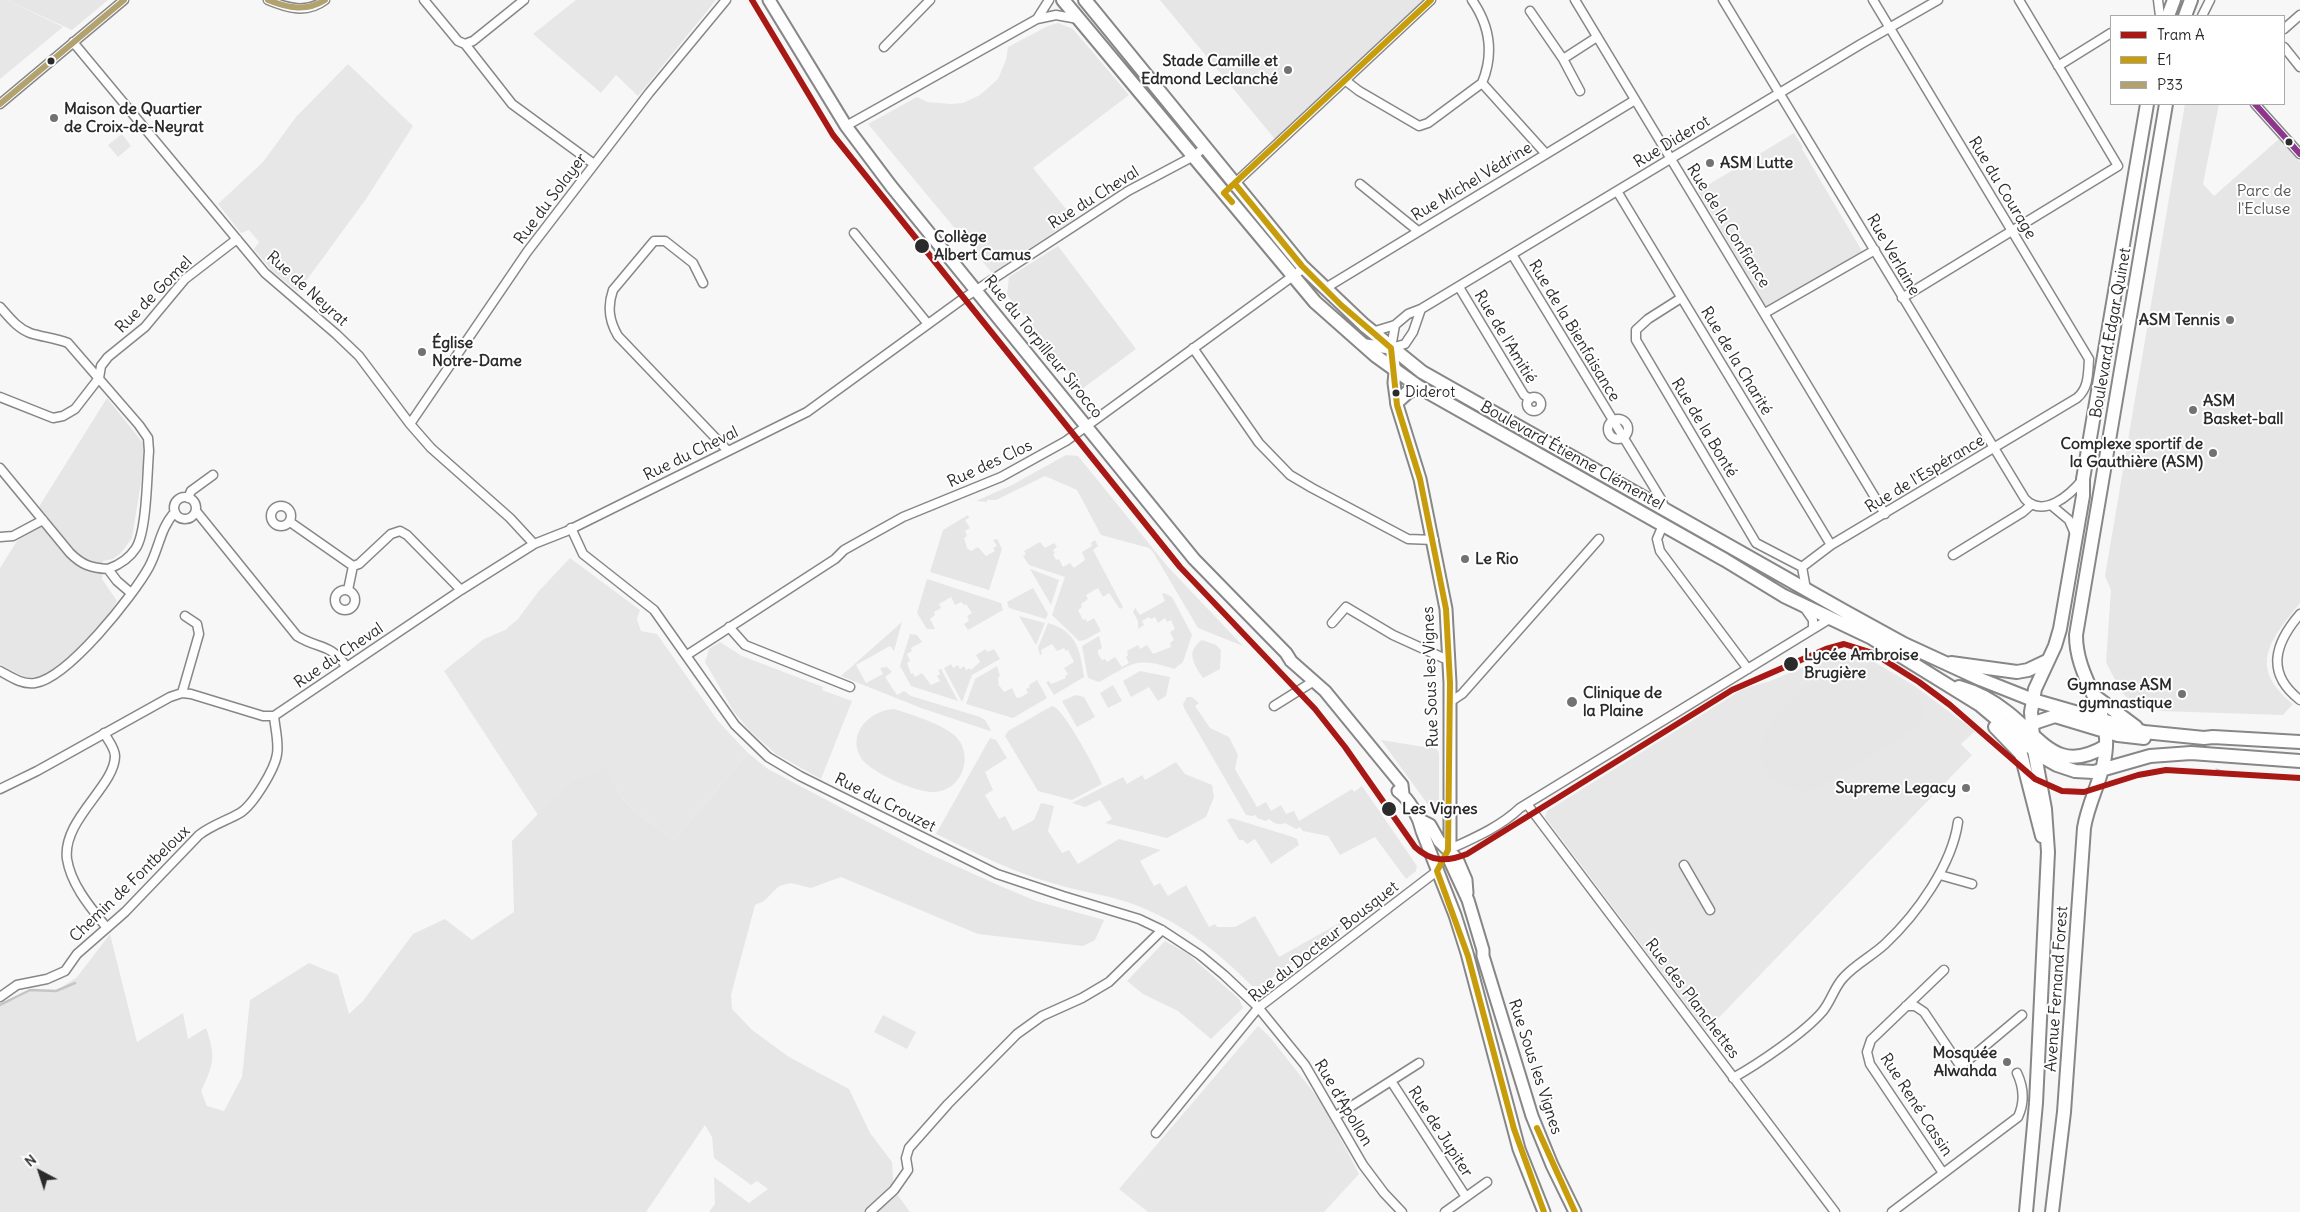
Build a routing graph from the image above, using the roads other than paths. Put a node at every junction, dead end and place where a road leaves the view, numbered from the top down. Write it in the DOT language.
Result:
graph roads {
  1 [pos="124,0"];
  2 [pos="268,0"];
  3 [pos="325,0"];
  4 [pos="424,0"];
  5 [pos="524,0"];
  6 [pos="726,0"];
  7 [pos="769,0"];
  8 [pos="777,0"];
  9 [pos="930,0"];
  10 [pos="1050,0"];
  11 [pos="1063,0"];
  12 [pos="1085,0"];
  13 [pos="1431,0"];
  14 [pos="1472,0"];
  15 [pos="1575,0"];
  16 [pos="1724,0"];
  17 [pos="1873,0"];
  18 [pos="1938,0"];
  19 [pos="2019,0"];
  20 [pos="2158,0"];
  21 [pos="2174,0"];
  22 [pos="2191,0"];
  23 [pos="2210,0"];
  24 [pos="1530,11"];
  25 [pos="2160,15"];
  26 [pos="2168,15"];
  27 [pos="2185,15"];
  28 [pos="2202,15"];
  29 [pos="2300,15"];
  30 [pos="1037,19"];
  31 [pos="1078,19"];
  32 [pos="1890,28"];
  33 [pos="2285,28"];
  34 [pos="2110,34"];
  35 [pos="1597,37"];
  36 [pos="73,42"];
  37 [pos="465,44"];
  38 [pos="884,47"];
  39 [pos="2285,48"];
  40 [pos="1563,59"];
  41 [pos="2058,66"];
  42 [pos="2300,67"];
  43 [pos="1346,81"];
  44 [pos="1482,83"];
  45 [pos="1580,91"];
  46 [pos="1779,94"];
  47 [pos="1635,100"];
  48 [pos="0,104"];
  49 [pos="2147,105"];
  50 [pos="2166,105"];
  51 [pos="2174,105"];
  52 [pos="2256,105"];
  53 [pos="849,125"];
  54 [pos="1205,147"];
  55 [pos="2158,151"];
  56 [pos="1546,154"];
  57 [pos="2300,154"];
  58 [pos="1194,156"];
  59 [pos="1670,159"];
  60 [pos="594,164"];
  61 [pos="1235,184"];
  62 [pos="1360,184"];
  63 [pos="1617,191"];
  64 [pos="1224,193"];
  65 [pos="1418,231"];
  66 [pos="2013,232"];
  67 [pos="854,233"];
  68 [pos="237,239"];
  69 [pos="1875,250"];
  70 [pos="1512,256"];
  71 [pos="1304,268"];
  72 [pos="1293,276"];
  73 [pos="703,283"];
  74 [pos="1459,287"];
  75 [pos="979,289"];
  76 [pos="1324,289"];
  77 [pos="1682,298"];
  78 [pos="1902,298"];
  79 [pos="0,307"];
  80 [pos="1422,309"];
  81 [pos="1765,313"];
  82 [pos="928,324"];
  83 [pos="1395,325"];
  84 [pos="1372,332"];
  85 [pos="1365,345"];
  86 [pos="1193,348"];
  87 [pos="1391,348"];
  88 [pos="1396,372"];
  89 [pos="1422,372"];
  90 [pos="99,378"];
  91 [pos="1419,387"];
  92 [pos="2082,393"];
  93 [pos="0,397"];
  94 [pos="1530,398"];
  95 [pos="1397,402"];
  96 [pos="1089,423"];
  97 [pos="410,424"];
  98 [pos="1995,447"];
  99 [pos="728,451"];
  100 [pos="0,468"];
  101 [pos="213,475"];
  102 [pos="2083,479"];
  103 [pos="188,498"];
  104 [pos="2032,504"];
  105 [pos="2051,505"];
  106 [pos="1666,510"];
  107 [pos="196,511"];
  108 [pos="175,512"];
  109 [pos="1885,514"];
  110 [pos="44,520"];
  111 [pos="290,522"];
  112 [pos="1663,525"];
  113 [pos="571,528"];
  114 [pos="2076,536"];
  115 [pos="0,537"];
  116 [pos="1599,539"];
  117 [pos="1434,540"];
  118 [pos="534,544"];
  119 [pos="1831,545"];
  120 [pos="1953,555"];
  121 [pos="353,566"];
  122 [pos="1802,566"];
  123 [pos="108,569"];
  124 [pos="1806,589"];
  125 [pos="348,590"];
  126 [pos="461,590"];
  127 [pos="131,593"];
  128 [pos="1804,607"];
  129 [pos="1844,611"];
  130 [pos="2300,614"];
  131 [pos="185,616"];
  132 [pos="1831,617"];
  133 [pos="1332,623"];
  134 [pos="729,627"];
  135 [pos="1813,629"];
  136 [pos="687,655"];
  137 [pos="1450,661"];
  138 [pos="2047,661"];
  139 [pos="1943,662"];
  140 [pos="346,666"];
  141 [pos="1748,670"];
  142 [pos="0,671"];
  143 [pos="1311,678"];
  144 [pos="1943,682"];
  145 [pos="850,687"];
  146 [pos="182,694"];
  147 [pos="2092,694"];
  148 [pos="2033,700"];
  149 [pos="2300,700"];
  150 [pos="1450,702"];
  151 [pos="1980,705"];
  152 [pos="1274,706"];
  153 [pos="274,716"];
  154 [pos="2104,726"];
  155 [pos="2031,729"];
  156 [pos="104,732"];
  157 [pos="2144,732"];
  158 [pos="2168,735"];
  159 [pos="2300,742"];
  160 [pos="2106,746"];
  161 [pos="2034,750"];
  162 [pos="2300,760"];
  163 [pos="2102,770"];
  164 [pos="0,789"];
  165 [pos="1527,804"];
  166 [pos="1449,815"];
  167 [pos="1958,822"];
  168 [pos="1425,823"];
  169 [pos="1448,850"];
  170 [pos="2048,852"];
  171 [pos="1684,865"];
  172 [pos="1437,871"];
  173 [pos="1940,875"];
  174 [pos="1972,884"];
  175 [pos="1468,900"];
  176 [pos="1710,910"];
  177 [pos="107,928"];
  178 [pos="1162,930"];
  179 [pos="1944,970"];
  180 [pos="0,997"];
  181 [pos="1906,1006"];
  182 [pos="1258,1008"];
  183 [pos="2022,1015"];
  184 [pos="1419,1063"];
  185 [pos="2017,1073"];
  186 [pos="1734,1078"];
  187 [pos="1391,1081"];
  188 [pos="1336,1116"];
  189 [pos="1156,1133"];
  190 [pos="1944,1173"];
  191 [pos="1487,1182"];
  192 [pos="1466,1197"];
  193 [pos="870,1212"];
  194 [pos="1402,1212"];
  195 [pos="1446,1212"];
  196 [pos="1544,1212"];
  197 [pos="1575,1212"];
  198 [pos="1834,1212"];
  199 [pos="1892,1212"];
  200 [pos="2026,1212"];
  201 [pos="2052,1212"];
  1 -- 36 [label="street"];
  2 -- 3 [label="street"];
  4 -- 37 [label="street"];
  5 -- 37 [label="street"];
  6 -- 60 [label="street, Rue du Solayer"];
  7 -- 53 [label="street, Rue du Torpilleur Sirocco"];
  8 -- 53 [label="street, Rue du Torpilleur Sirocco"];
  9 -- 38 [label="street"];
  10 -- 30 [label="street"];
  11 -- 31 [label="main road, Boulevard Étienne Clémentel"];
  12 -- 54 [label="main road, Boulevard Étienne Clémentel"];
  13 -- 43 [label="street"];
  14 -- 44 [label="street"];
  15 -- 35 [label="street, Rue de la Confiance"];
  16 -- 46 [label="street, Rue Verlaine"];
  17 -- 32 [label="street, Rue du Courage"];
  18 -- 32 [label="street, Rue Diderot"];
  19 -- 41 [label="street"];
  20 -- 25 [label="street"];
  21 -- 26 [label="main road"];
  22 -- 27 [label="main road"];
  23 -- 28 [label="street"];
  24 -- 40 [label="street"];
  29 -- 33 [label="street"];
  30 -- 31 [label="street"];
  30 -- 53 [label="street"];
  31 -- 58 [label="main road, Boulevard Étienne Clémentel"];
  32 -- 46 [label="street, Rue Diderot"];
  32 -- 66 [label="street, Rue du Courage"];
  34 -- 41 [label="street"];
  35 -- 40 [label="street"];
  35 -- 47 [label="street, Rue de la Confiance"];
  36 -- 48 [label="street"];
  36 -- 68 [label="street, Rue de Neyrat"];
  37 -- 60 [label="street"];
  39 -- 42 [label="street"];
  40 -- 45 [label="street"];
  41 -- 66 [label="street"];
  43 -- 44 [label="street"];
  43 -- 61 [label="street"];
  44 -- 56 [label="street"];
  46 -- 59 [label="street, Rue Diderot"];
  46 -- 69 [label="street, Rue Verlaine"];
  47 -- 56 [label="street, Rue Michel Védrine"];
  47 -- 59 [label="street, Rue de la Confiance"];
  49 -- 102 [label="main road, Boulevard Edgar Quinet"];
  50 -- 55 [label="main road, Boulevard Edgar Quinet"];
  51 -- 55 [label="main road"];
  52 -- 57 [label="street"];
  53 -- 75 [label="street, Rue du Torpilleur Sirocco"];
  54 -- 58 [label="street, Rue du Cheval"];
  54 -- 61 [label="main road, Boulevard Étienne Clémentel"];
  55 -- 147 [label="main road, Boulevard Edgar Quinet"];
  56 -- 65 [label="street, Rue Michel Védrine"];
  58 -- 64 [label="main road, Boulevard Étienne Clémentel"];
  58 -- 75 [label="street, Rue du Cheval"];
  59 -- 63 [label="street, Rue Diderot"];
  59 -- 81 [label="street, Rue de la Confiance"];
  60 -- 97 [label="street, Rue du Solayer"];
  61 -- 64 [label="street"];
  61 -- 71 [label="main road, Boulevard Étienne Clémentel"];
  62 -- 65 [label="street"];
  63 -- 70 [label="street, Rue Diderot"];
  63 -- 77 [label="street, Rue de la Charité"];
  64 -- 72 [label="main road, Boulevard Étienne Clémentel"];
  65 -- 76 [label="street, Rue Michel Védrine"];
  66 -- 78 [label="street"];
  66 -- 92 [label="street, Rue du Courage"];
  67 -- 82 [label="street"];
  68 -- 90 [label="street, Rue de Gomel"];
  68 -- 97 [label="street, Rue de Neyrat"];
  69 -- 78 [label="street, Rue Verlaine"];
  69 -- 81 [label="street, Rue de la Confiance"];
  70 -- 74 [label="street, Rue Diderot"];
  70 -- 106 [label="street, Rue de la Bienfaisance"];
  71 -- 72 [label="street, Rue des Clos"];
  71 -- 76 [label="main road, Boulevard Étienne Clémentel"];
  72 -- 85 [label="main road, Boulevard Étienne Clémentel"];
  72 -- 86 [label="street, Rue des Clos"];
  73 -- 99 [label="street"];
  74 -- 80 [label="street, Rue Diderot"];
  74 -- 94 [label="street, Rue de l'Amitié"];
  75 -- 82 [label="street, Rue du Cheval"];
  75 -- 96 [label="street, Rue du Torpilleur Sirocco"];
  76 -- 84 [label="main road, Boulevard Étienne Clémentel"];
  77 -- 119 [label="street, Rue de la Charité"];
  77 -- 122 [label="street, Rue de la Bonté"];
  78 -- 98 [label="street, Rue Verlaine"];
  79 -- 90 [label="street"];
  80 -- 83 [label="street, Rue Diderot"];
  80 -- 87 [label="street"];
  81 -- 109 [label="street, Rue de la Confiance"];
  82 -- 99 [label="street, Rue du Cheval"];
  83 -- 84 [label="street, Rue Diderot"];
  83 -- 87 [label="street"];
  84 -- 87 [label="main road, Boulevard Étienne Clémentel"];
  85 -- 87 [label="street"];
  85 -- 88 [label="main road, Boulevard Étienne Clémentel"];
  86 -- 96 [label="street, Rue des Clos"];
  86 -- 117 [label="street"];
  87 -- 88 [label="street"];
  87 -- 89 [label="main road, Boulevard Étienne Clémentel"];
  88 -- 89 [label="street"];
  88 -- 91 [label="main road, Boulevard Étienne Clémentel"];
  88 -- 95 [label="street"];
  89 -- 106 [label="main road, Boulevard Étienne Clémentel"];
  90 -- 93 [label="street, Rue de Gomel"];
  90 -- 123 [label="street"];
  91 -- 95 [label="main road"];
  91 -- 112 [label="main road, Boulevard Étienne Clémentel"];
  92 -- 98 [label="street, Rue de l'Espérance"];
  95 -- 117 [label="street, Rue Sous les Vignes"];
  96 -- 134 [label="street, Rue des Clos"];
  96 -- 143 [label="street, Rue du Torpilleur Sirocco"];
  97 -- 118 [label="street, Rue de Neyrat"];
  98 -- 104 [label="street, Rue Verlaine"];
  98 -- 109 [label="street, Rue de l'Espérance"];
  99 -- 113 [label="street, Rue du Cheval"];
  100 -- 110 [label="street"];
  101 -- 103 [label="street"];
  102 -- 105 [label="street"];
  102 -- 114 [label="main road, Boulevard Edgar Quinet"];
  103 -- 107 [label="street"];
  103 -- 108 [label="street"];
  104 -- 105 [label="street"];
  104 -- 120 [label="street"];
  105 -- 114 [label="street"];
  106 -- 124 [label="main road, Boulevard Étienne Clémentel"];
  107 -- 108 [label="street"];
  107 -- 140 [label="street"];
  108 -- 127 [label="street"];
  109 -- 119 [label="street, Rue de l'Espérance"];
  110 -- 115 [label="street"];
  110 -- 123 [label="street"];
  111 -- 121 [label="street"];
  112 -- 128 [label="main road, Boulevard Étienne Clémentel"];
  112 -- 141 [label="street"];
  113 -- 118 [label="street, Rue du Cheval"];
  113 -- 136 [label="street, Rue du Crouzet"];
  114 -- 138 [label="main road, Boulevard Edgar Quinet"];
  116 -- 150 [label="street"];
  117 -- 137 [label="street, Rue Sous les Vignes"];
  118 -- 126 [label="street, Rue du Cheval"];
  119 -- 122 [label="street, Rue de l'Espérance"];
  121 -- 125 [label="street"];
  121 -- 126 [label="street"];
  122 -- 124 [label="street"];
  123 -- 127 [label="street"];
  124 -- 129 [label="main road, Boulevard Étienne Clémentel"];
  126 -- 140 [label="street, Rue du Cheval"];
  127 -- 142 [label="street"];
  128 -- 132 [label="main road, Boulevard Étienne Clémentel"];
  128 -- 135 [label="street"];
  129 -- 132 [label="street"];
  129 -- 139 [label="main road, Boulevard Étienne Clémentel"];
  130 -- 149 [label="street"];
  131 -- 146 [label="street"];
  132 -- 135 [label="street"];
  132 -- 144 [label="main road, Boulevard Étienne Clémentel"];
  133 -- 137 [label="street"];
  134 -- 136 [label="street, Rue des Clos"];
  134 -- 145 [label="street"];
  135 -- 141 [label="street"];
  136 -- 178 [label="street, Rue du Crouzet"];
  137 -- 150 [label="street, Rue Sous les Vignes"];
  138 -- 139 [label="main road"];
  138 -- 148 [label="main road, Boulevard Edgar Quinet"];
  139 -- 148 [label="main road, Boulevard Étienne Clémentel"];
  140 -- 153 [label="street, Rue du Cheval"];
  141 -- 165 [label="street"];
  143 -- 152 [label="street"];
  143 -- 168 [label="street, Rue du Torpilleur Sirocco"];
  144 -- 151 [label="main road, Boulevard Étienne Clémentel"];
  144 -- 155 [label="main road"];
  146 -- 153 [label="street"];
  146 -- 156 [label="street"];
  147 -- 154 [label="main road, Boulevard Edgar Quinet"];
  147 -- 157 [label="main road"];
  148 -- 154 [label="main road, Boulevard Étienne Clémentel"];
  148 -- 155 [label="main road, Boulevard Edgar Quinet"];
  150 -- 166 [label="street, Rue Sous les Vignes"];
  151 -- 161 [label="main road, Boulevard Étienne Clémentel"];
  151 -- 170 [label="main road"];
  153 -- 177 [label="street, Chemin de Fontbeloux"];
  154 -- 155 [label="main road"];
  154 -- 157 [label="main road"];
  154 -- 158 [label="main road"];
  154 -- 160 [label="main road, Boulevard Edgar Quinet"];
  155 -- 160 [label="main road"];
  155 -- 161 [label="main road, Boulevard Edgar Quinet"];
  156 -- 164 [label="street"];
  156 -- 177 [label="street"];
  157 -- 158 [label="main road"];
  158 -- 159 [label="main road"];
  160 -- 163 [label="main road, Boulevard Edgar Quinet"];
  161 -- 163 [label="main road, Boulevard Étienne Clémentel"];
  161 -- 170 [label="main road, Avenue Fernand Forest"];
  162 -- 163 [label="main road, Boulevard Étienne Clémentel"];
  163 -- 201 [label="main road, Avenue Fernand Forest"];
  165 -- 169 [label="street"];
  165 -- 186 [label="street, Rue des Planchettes"];
  166 -- 168 [label="street"];
  166 -- 169 [label="street, Rue Sous les Vignes"];
  167 -- 173 [label="street"];
  168 -- 169 [label="street, Rue du Torpilleur Sirocco"];
  168 -- 172 [label="street, Rue du Torpilleur Sirocco"];
  169 -- 172 [label="street, Rue Sous les Vignes"];
  169 -- 175 [label="street, Rue Sous les Vignes"];
  170 -- 200 [label="main road, Avenue Fernand Forest"];
  171 -- 176 [label="street"];
  172 -- 175 [label="street, Rue Sous les Vignes"];
  172 -- 182 [label="street, Rue du Docteur Bousquet"];
  172 -- 196 [label="street, Rue Sous les Vignes"];
  173 -- 174 [label="street"];
  173 -- 186 [label="street"];
  175 -- 197 [label="street, Rue Sous les Vignes"];
  177 -- 180 [label="street, Chemin de Fontbeloux"];
  178 -- 182 [label="street, Rue du Crouzet"];
  178 -- 193 [label="street"];
  179 -- 181 [label="street, Rue René Cassin"];
  181 -- 183 [label="street"];
  181 -- 190 [label="street, Rue René Cassin"];
  182 -- 188 [label="street, Rue d'Apollon"];
  182 -- 189 [label="street, Rue du Docteur Bousquet"];
  184 -- 187 [label="street"];
  185 -- 190 [label="street"];
  186 -- 198 [label="street, Rue des Planchettes"];
  187 -- 188 [label="street"];
  187 -- 192 [label="street, Rue de Jupiter"];
  188 -- 194 [label="street, Rue d'Apollon"];
  190 -- 199 [label="street"];
  191 -- 192 [label="street, Rue de Jupiter"];
  192 -- 195 [label="street, Rue de Jupiter"];
}
